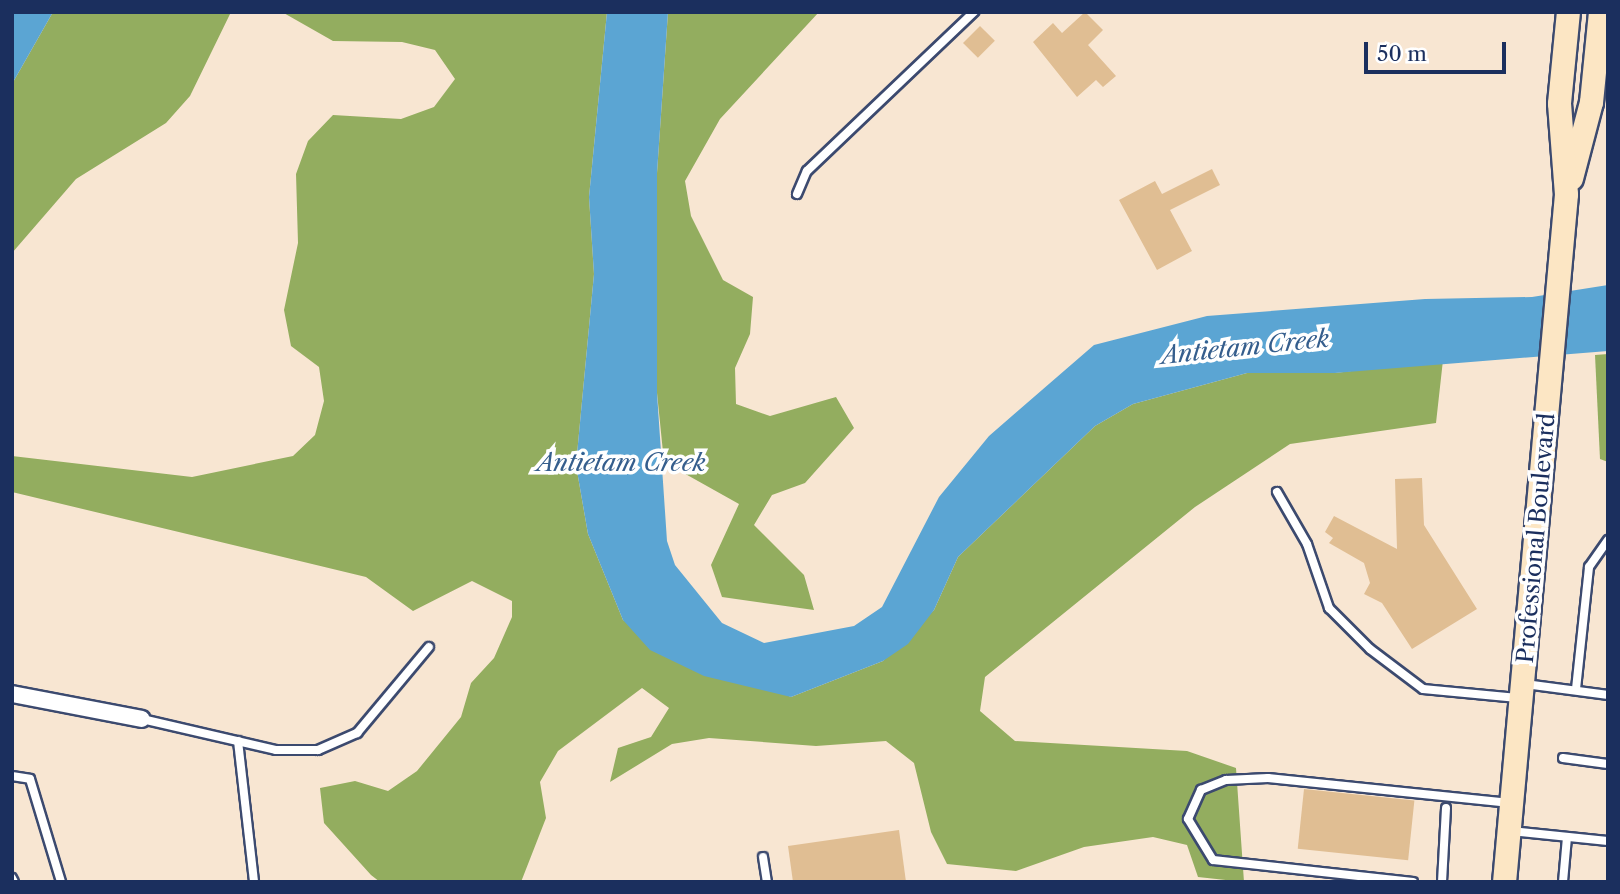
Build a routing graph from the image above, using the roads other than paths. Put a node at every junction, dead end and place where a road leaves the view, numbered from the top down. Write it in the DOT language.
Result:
graph roads {
  1 [pos="974,12"];
  2 [pos="1568,12"];
  3 [pos="1600,12"];
  4 [pos="797,194"];
  5 [pos="1566,194"];
  6 [pos="1277,492"];
  7 [pos="1608,540"];
  8 [pos="429,647"];
  9 [pos="1576,689"];
  10 [pos="1522,691"];
  11 [pos="12,694"];
  12 [pos="1608,695"];
  13 [pos="142,719"];
  14 [pos="238,741"];
  15 [pos="1563,758"];
  16 [pos="1608,764"];
  17 [pos="12,776"];
  18 [pos="1511,803"];
  19 [pos="1447,808"];
  20 [pos="1508,831"];
  21 [pos="1567,837"];
  22 [pos="1608,841"];
  23 [pos="763,857"];
  24 [pos="61,882"];
  25 [pos="254,882"];
  26 [pos="767,882"];
  27 [pos="1413,882"];
  28 [pos="1442,882"];
  29 [pos="1504,882"];
  30 [pos="1563,882"];
  1 -- 4 [label="lane"];
  2 -- 5 [label="street, Professional Boulevard"];
  3 -- 5 [label="street, Professional Boulevard"];
  5 -- 10 [label="street, Professional Boulevard"];
  6 -- 10 [label="lane"];
  7 -- 9 [label="lane"];
  8 -- 14 [label="lane"];
  9 -- 10 [label="lane"];
  9 -- 12 [label="lane"];
  10 -- 18 [label="street, Professional Boulevard"];
  11 -- 13 [label="street"];
  13 -- 14 [label="lane"];
  14 -- 25 [label="lane"];
  15 -- 16 [label="lane"];
  17 -- 24 [label="lane"];
  18 -- 20 [label="street, Professional Boulevard"];
  18 -- 27 [label="lane"];
  19 -- 28 [label="lane"];
  20 -- 21 [label="lane"];
  20 -- 29 [label="street, Professional Boulevard"];
  21 -- 22 [label="lane"];
  21 -- 30 [label="lane"];
  23 -- 26 [label="lane"];
}
